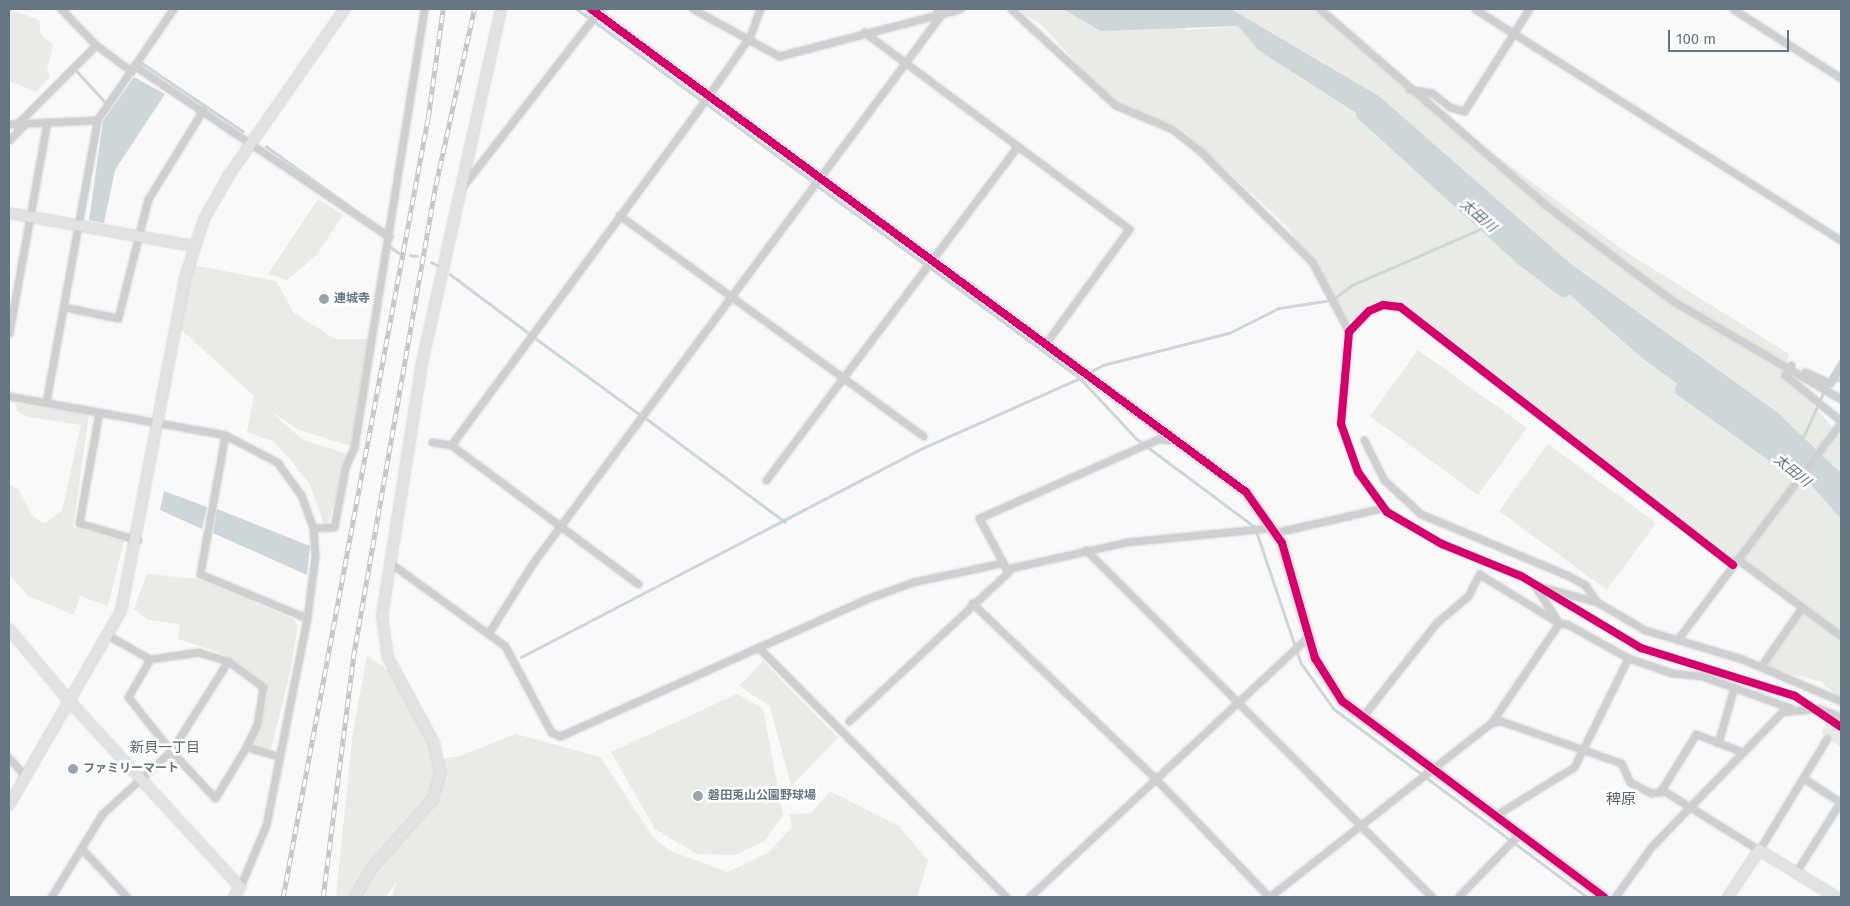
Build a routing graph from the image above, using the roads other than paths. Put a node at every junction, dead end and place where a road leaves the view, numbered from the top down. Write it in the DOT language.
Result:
graph roads {
  1 [pos="61,9"];
  2 [pos="173,9"];
  3 [pos="345,9"];
  4 [pos="424,9"];
  5 [pos="501,9"];
  6 [pos="693,9"];
  7 [pos="760,9"];
  8 [pos="936,9"];
  9 [pos="960,9"];
  10 [pos="1011,9"];
  11 [pos="1320,9"];
  12 [pos="1475,9"];
  13 [pos="1529,9"];
  14 [pos="1732,9"];
  15 [pos="596,10"];
  16 [pos="940,16"];
  17 [pos="864,32"];
  18 [pos="1513,33"];
  19 [pos="750,36"];
  20 [pos="96,46"];
  21 [pos="905,64"];
  22 [pos="133,68"];
  23 [pos="1841,78"];
  24 [pos="1409,89"];
  25 [pos="708,96"];
  26 [pos="203,110"];
  27 [pos="97,120"];
  28 [pos="47,122"];
  29 [pos="12,124"];
  30 [pos="25,124"];
  31 [pos="9,140"];
  32 [pos="253,143"];
  33 [pos="1017,147"];
  34 [pos="820,178"];
  35 [pos="459,191"];
  36 [pos="9,214"];
  37 [pos="619,215"];
  38 [pos="30,217"];
  39 [pos="79,226"];
  40 [pos="136,236"];
  41 [pos="388,237"];
  42 [pos="1841,240"];
  43 [pos="193,246"];
  44 [pos="934,261"];
  45 [pos="732,298"];
  46 [pos="64,307"];
  47 [pos="1349,332"];
  48 [pos="9,333"];
  49 [pos="1046,343"];
  50 [pos="1786,367"];
  51 [pos="1841,367"];
  52 [pos="843,379"];
  53 [pos="9,396"];
  54 [pos="1841,399"];
  55 [pos="46,402"];
  56 [pos="99,412"];
  57 [pos="1841,422"];
  58 [pos="158,424"];
  59 [pos="225,435"];
  60 [pos="923,436"];
  61 [pos="1178,440"];
  62 [pos="1364,440"];
  63 [pos="432,442"];
  64 [pos="451,445"];
  65 [pos="766,480"];
  66 [pos="1383,508"];
  67 [pos="313,528"];
  68 [pos="560,528"];
  69 [pos="1277,532"];
  70 [pos="138,540"];
  71 [pos="1086,550"];
  72 [pos="1737,560"];
  73 [pos="389,562"];
  74 [pos="1004,566"];
  75 [pos="638,584"];
  76 [pos="1534,585"];
  77 [pos="1597,602"];
  78 [pos="972,603"];
  79 [pos="1802,607"];
  80 [pos="307,618"];
  81 [pos="1559,624"];
  82 [pos="9,629"];
  83 [pos="488,634"];
  84 [pos="109,636"];
  85 [pos="1309,636"];
  86 [pos="1841,636"];
  87 [pos="1677,640"];
  88 [pos="758,647"];
  89 [pos="1628,658"];
  90 [pos="150,659"];
  91 [pos="228,661"];
  92 [pos="1761,666"];
  93 [pos="1734,687"];
  94 [pos="1841,701"];
  95 [pos="1238,702"];
  96 [pos="70,703"];
  97 [pos="1791,708"];
  98 [pos="1818,708"];
  99 [pos="1362,717"];
  100 [pos="1841,717"];
  101 [pos="849,720"];
  102 [pos="1491,723"];
  103 [pos="1841,727"];
  104 [pos="1828,738"];
  105 [pos="1718,743"];
  106 [pos="246,747"];
  107 [pos="1583,750"];
  108 [pos="171,751"];
  109 [pos="1743,752"];
  110 [pos="280,757"];
  111 [pos="9,758"];
  112 [pos="1429,769"];
  113 [pos="26,777"];
  114 [pos="1803,778"];
  115 [pos="1156,779"];
  116 [pos="141,781"];
  117 [pos="1661,789"];
  118 [pos="9,805"];
  119 [pos="1690,807"];
  120 [pos="1494,816"];
  121 [pos="1361,824"];
  122 [pos="1518,834"];
  123 [pos="81,848"];
  124 [pos="1759,850"];
  125 [pos="1796,872"];
  126 [pos="240,887"];
  127 [pos="51,897"];
  128 [pos="127,897"];
  129 [pos="234,897"];
  130 [pos="355,897"];
  131 [pos="1006,897"];
  132 [pos="1029,897"];
  133 [pos="1432,897"];
  134 [pos="1458,897"];
  135 [pos="1604,897"];
  136 [pos="1615,897"];
  137 [pos="1728,897"];
  138 [pos="1836,897"];
  1 -- 20 [label="street"];
  2 -- 22 [label="street"];
  3 -- 32 [label="street"];
  4 -- 41 [label="street"];
  5 -- 35 [label="street"];
  6 -- 19 [label="street"];
  7 -- 19 [label="street"];
  8 -- 16 [label="street"];
  9 -- 16 [label="street"];
  10 -- 47 [label="street"];
  11 -- 24 [label="street"];
  12 -- 18 [label="street"];
  13 -- 18 [label="street"];
  14 -- 23 [label="street"];
  15 -- 25 [label="street"];
  15 -- 35 [label="street"];
  16 -- 17 [label="street"];
  16 -- 21 [label="street"];
  17 -- 19 [label="street"];
  17 -- 21 [label="street"];
  18 -- 24 [label="street"];
  18 -- 42 [label="street"];
  19 -- 25 [label="street"];
  20 -- 22 [label="street"];
  20 -- 29 [label="street"];
  21 -- 33 [label="street"];
  21 -- 34 [label="street"];
  22 -- 26 [label="street"];
  22 -- 27 [label="street"];
  24 -- 50 [label="street"];
  25 -- 34 [label="street"];
  25 -- 37 [label="street"];
  26 -- 32 [label="street"];
  26 -- 40 [label="street"];
  27 -- 28 [label="street"];
  27 -- 39 [label="street"];
  28 -- 30 [label="street"];
  28 -- 38 [label="street"];
  29 -- 30 [label="street"];
  30 -- 31 [label="street"];
  32 -- 41 [label="street"];
  32 -- 43 [label="street"];
  33 -- 44 [label="street"];
  33 -- 49 [label="street"];
  34 -- 44 [label="street"];
  34 -- 45 [label="street"];
  35 -- 73 [label="street"];
  36 -- 38 [label="street"];
  37 -- 45 [label="street"];
  37 -- 64 [label="street"];
  38 -- 39 [label="street"];
  38 -- 48 [label="street"];
  39 -- 40 [label="street"];
  39 -- 46 [label="street"];
  40 -- 43 [label="street"];
  40 -- 46 [label="street"];
  41 -- 67 [label="street"];
  43 -- 58 [label="street"];
  44 -- 49 [label="street"];
  44 -- 52 [label="street"];
  45 -- 52 [label="street"];
  45 -- 68 [label="street"];
  46 -- 55 [label="street"];
  47 -- 66 [label="street"];
  47 -- 72 [label="street"];
  49 -- 61 [label="street"];
  50 -- 51 [label="street"];
  50 -- 54 [label="street"];
  50 -- 57 [label="street"];
  52 -- 60 [label="street"];
  52 -- 65 [label="street"];
  53 -- 55 [label="street"];
  55 -- 56 [label="street"];
  56 -- 58 [label="street"];
  56 -- 70 [label="street"];
  57 -- 72 [label="street"];
  58 -- 59 [label="street"];
  58 -- 70 [label="street"];
  59 -- 67 [label="street"];
  59 -- 80 [label="street"];
  61 -- 69 [label="street"];
  61 -- 74 [label="street"];
  62 -- 77 [label="street"];
  63 -- 64 [label="street"];
  64 -- 68 [label="street"];
  66 -- 69 [label="street"];
  66 -- 76 [label="street"];
  67 -- 80 [label="street"];
  68 -- 75 [label="street"];
  68 -- 83 [label="street"];
  69 -- 71 [label="street"];
  69 -- 85 [label="street"];
  70 -- 84 [label="street"];
  71 -- 74 [label="street"];
  71 -- 95 [label="street"];
  72 -- 79 [label="street"];
  72 -- 87 [label="street"];
  73 -- 83 [label="street"];
  73 -- 130 [label="street"];
  74 -- 78 [label="street"];
  74 -- 88 [label="street"];
  76 -- 77 [label="street"];
  76 -- 81 [label="street"];
  76 -- 98 [label="street"];
  77 -- 87 [label="street"];
  78 -- 101 [label="street"];
  78 -- 115 [label="street"];
  79 -- 86 [label="street"];
  79 -- 92 [label="street"];
  80 -- 110 [label="street"];
  81 -- 89 [label="street"];
  81 -- 99 [label="street"];
  81 -- 102 [label="street"];
  82 -- 96 [label="street"];
  83 -- 88 [label="street"];
  84 -- 90 [label="street"];
  84 -- 96 [label="street"];
  85 -- 95 [label="street"];
  85 -- 99 [label="street"];
  87 -- 92 [label="street"];
  88 -- 131 [label="street"];
  89 -- 93 [label="street"];
  89 -- 107 [label="street"];
  90 -- 91 [label="street"];
  90 -- 108 [label="street"];
  91 -- 106 [label="street"];
  91 -- 108 [label="street"];
  92 -- 94 [label="street"];
  93 -- 97 [label="street"];
  93 -- 105 [label="street"];
  95 -- 115 [label="street"];
  95 -- 121 [label="street"];
  96 -- 113 [label="street"];
  96 -- 116 [label="street"];
  97 -- 98 [label="street"];
  97 -- 109 [label="street"];
  98 -- 100 [label="street"];
  98 -- 103 [label="street"];
  99 -- 112 [label="street"];
  102 -- 107 [label="street"];
  102 -- 112 [label="street"];
  104 -- 114 [label="street"];
  105 -- 109 [label="street"];
  105 -- 117 [label="street"];
  106 -- 108 [label="street"];
  106 -- 110 [label="street"];
  107 -- 117 [label="street"];
  107 -- 120 [label="street"];
  108 -- 116 [label="street"];
  109 -- 119 [label="street"];
  110 -- 126 [label="street"];
  111 -- 113 [label="street"];
  112 -- 120 [label="street"];
  112 -- 121 [label="street"];
  113 -- 118 [label="street"];
  114 -- 124 [label="street"];
  114 -- 125 [label="street"];
  115 -- 121 [label="street"];
  115 -- 132 [label="street"];
  116 -- 123 [label="street"];
  116 -- 126 [label="street"];
  117 -- 119 [label="street"];
  119 -- 124 [label="street"];
  119 -- 136 [label="street"];
  120 -- 122 [label="street"];
  121 -- 133 [label="street"];
  122 -- 134 [label="street"];
  122 -- 135 [label="street"];
  123 -- 127 [label="street"];
  123 -- 128 [label="street"];
  124 -- 125 [label="street"];
  124 -- 137 [label="street"];
  125 -- 138 [label="street"];
  126 -- 129 [label="street"];
}
